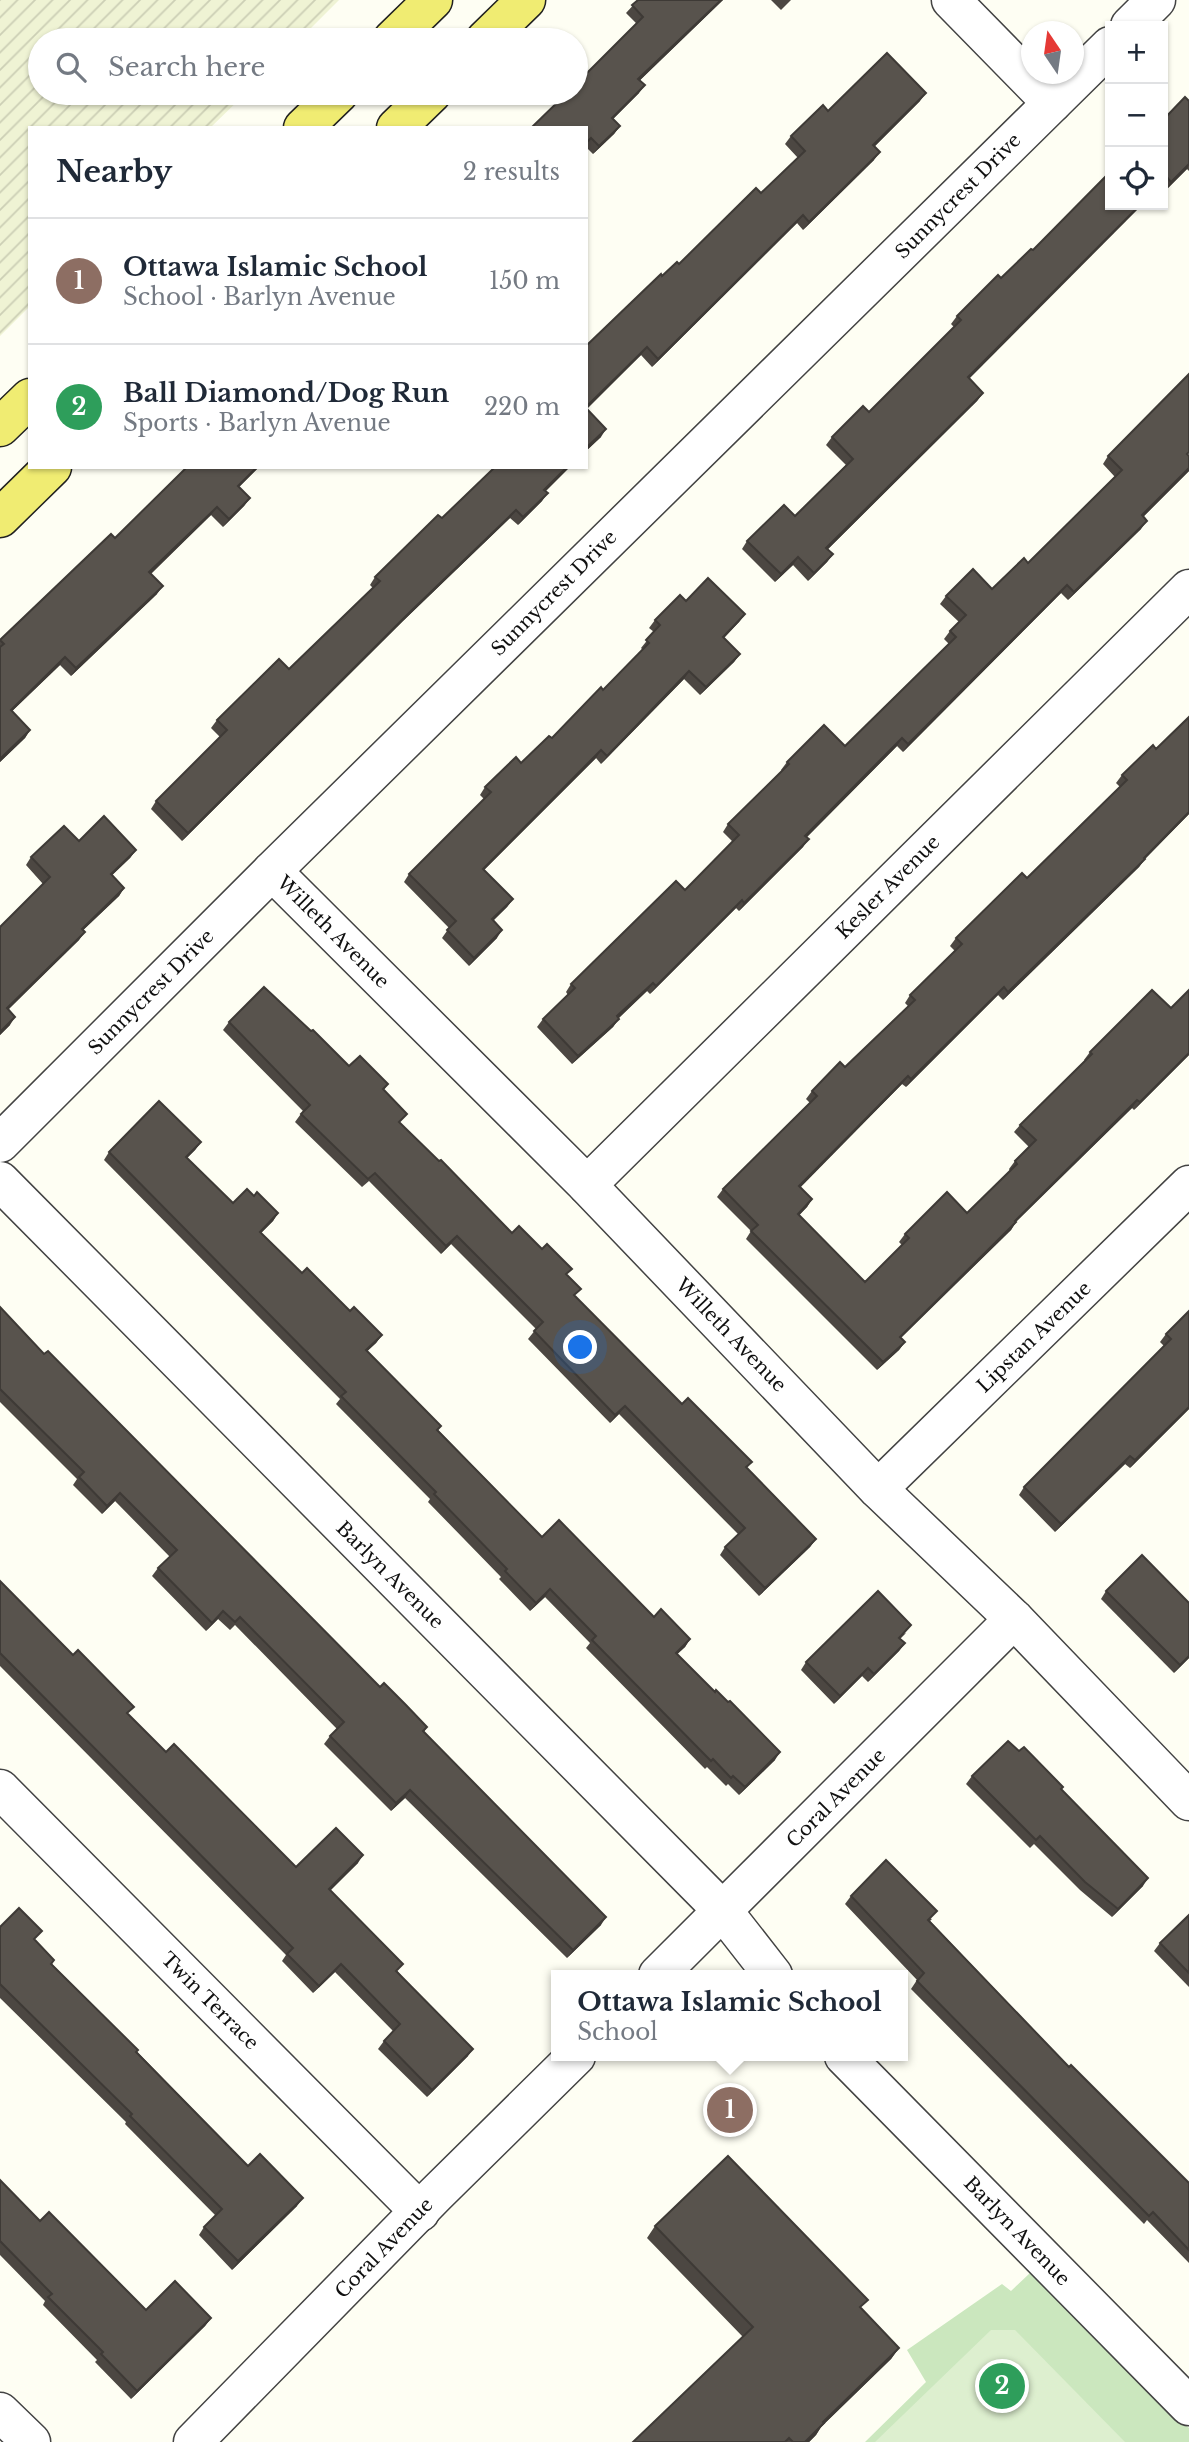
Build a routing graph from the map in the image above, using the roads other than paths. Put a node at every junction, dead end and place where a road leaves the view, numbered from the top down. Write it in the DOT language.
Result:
graph roads {
  1 [pos="433,0"];
  2 [pos="526,0"];
  3 [pos="951,0"];
  4 [pos="1156,0"];
  5 [pos="1135,21"];
  6 [pos="404,28"];
  7 [pos="497,28"];
  8 [pos="1105,51"];
  9 [pos="1052,103"];
  10 [pos="327,105"];
  11 [pos="420,105"];
  12 [pos="305,126"];
  13 [pos="398,126"];
  14 [pos="28,400"];
  15 [pos="0,427"];
  16 [pos="50,469"];
  17 [pos="0,519"];
  18 [pos="1189,589"];
  19 [pos="272,871"];
  20 [pos="0,1143"];
  21 [pos="0,1181"];
  22 [pos="587,1185"];
  23 [pos="1189,1185"];
  24 [pos="878,1489"];
  25 [pos="1014,1619"];
  26 [pos="0,1789"];
  27 [pos="1186,1791"];
  28 [pos="723,1911"];
  29 [pos="663,1970"];
  30 [pos="769,1970"];
  31 [pos="571,2061"];
  32 [pos="849,2061"];
  33 [pos="420,2213"];
  34 [pos="1189,2406"];
  35 [pos="0,2412"];
  36 [pos="31,2442"];
  37 [pos="193,2442"];
  1 -- 6 [label="main road"];
  2 -- 7 [label="main road"];
  3 -- 9 [label="street"];
  4 -- 5 [label="street"];
  8 -- 9 [label="street, Sunnycrest Drive"];
  9 -- 19 [label="street, Sunnycrest Drive"];
  10 -- 12 [label="main road"];
  11 -- 13 [label="main road"];
  14 -- 15 [label="main road"];
  16 -- 17 [label="main road"];
  18 -- 22 [label="street, Kesler Avenue"];
  19 -- 20 [label="street, Sunnycrest Drive"];
  19 -- 22 [label="street, Willeth Avenue"];
  21 -- 28 [label="street, Barlyn Avenue"];
  22 -- 24 [label="street, Willeth Avenue"];
  23 -- 24 [label="street, Lipstan Avenue"];
  24 -- 25 [label="street, Willeth Avenue"];
  25 -- 27 [label="street, Willeth Avenue"];
  25 -- 28 [label="street, Coral Avenue"];
  26 -- 33 [label="street, Twin Terrace"];
  28 -- 29 [label="street, Coral Avenue"];
  28 -- 30 [label="street, Barlyn Avenue"];
  31 -- 33 [label="street, Coral Avenue"];
  32 -- 34 [label="street, Barlyn Avenue"];
  33 -- 37 [label="street, Coral Avenue"];
  35 -- 36 [label="street"];
}
